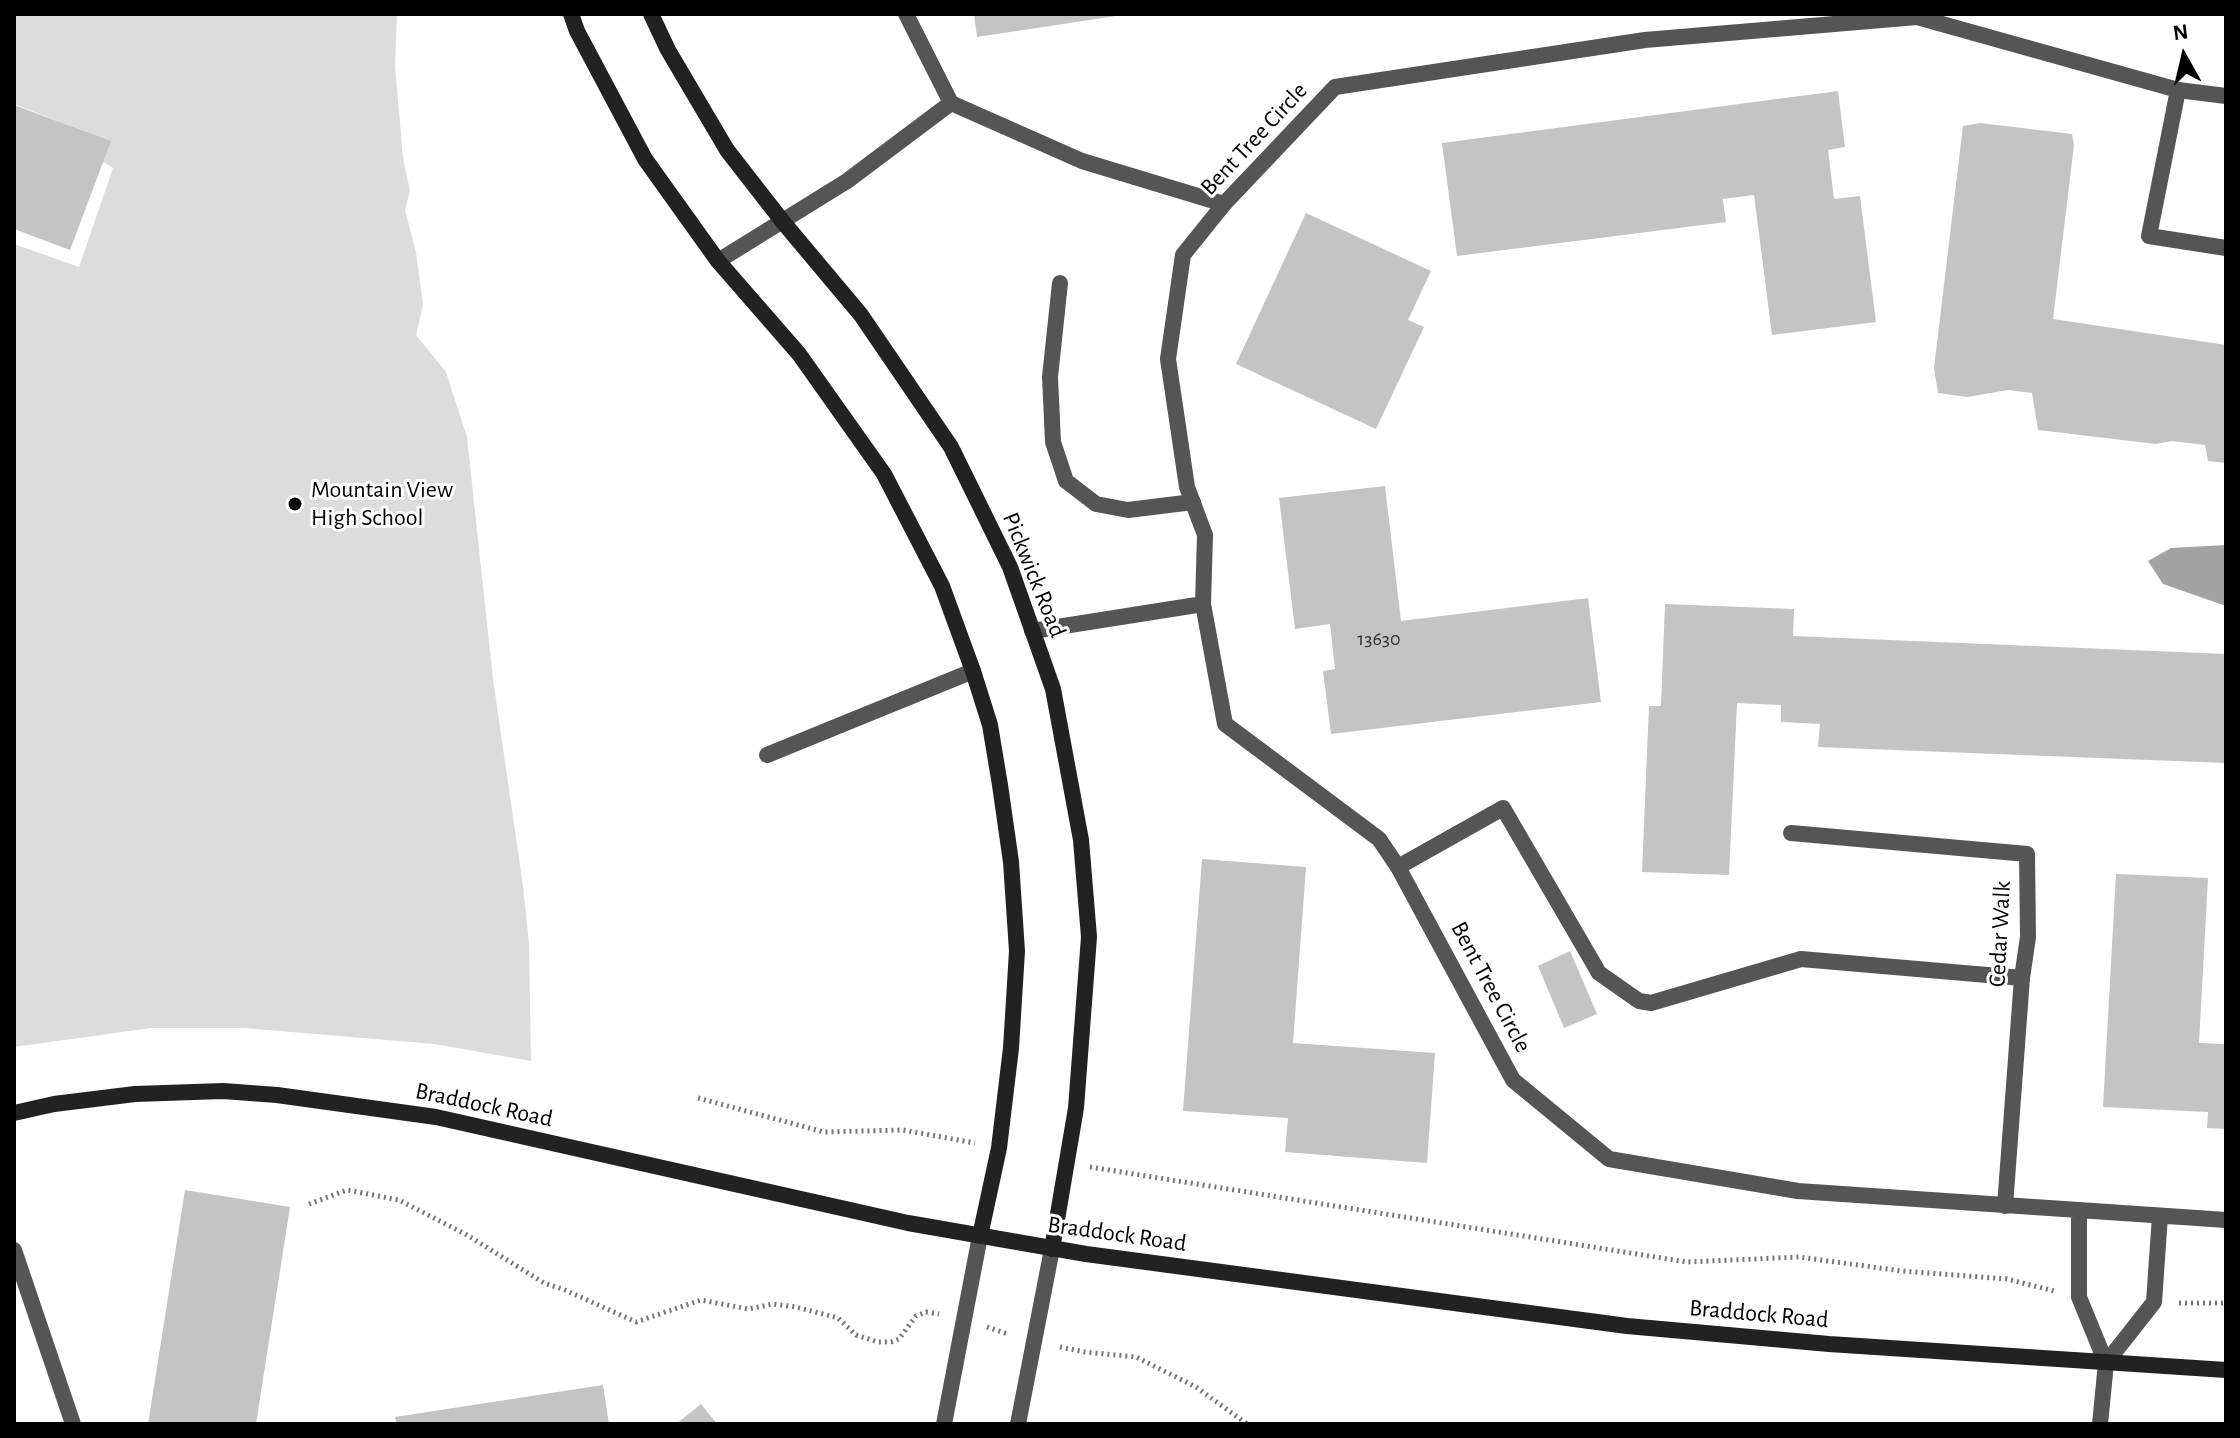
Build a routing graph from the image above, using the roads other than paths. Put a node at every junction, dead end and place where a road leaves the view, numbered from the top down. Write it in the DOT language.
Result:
graph roads {
  1 [pos="571,14"];
  2 [pos="651,14"];
  3 [pos="906,14"];
  4 [pos="1917,15"];
  5 [pos="2178,90"];
  6 [pos="2226,96"];
  7 [pos="951,103"];
  8 [pos="1224,204"];
  9 [pos="783,222"];
  10 [pos="2226,248"];
  11 [pos="718,261"];
  12 [pos="1060,283"];
  13 [pos="1193,502"];
  14 [pos="1203,604"];
  15 [pos="1032,631"];
  16 [pos="973,671"];
  17 [pos="767,755"];
  18 [pos="1791,833"];
  19 [pos="1398,867"];
  20 [pos="2022,978"];
  21 [pos="14,1113"];
  22 [pos="2005,1206"];
  23 [pos="2079,1211"];
  24 [pos="2160,1216"];
  25 [pos="2226,1220"];
  26 [pos="980,1236"];
  27 [pos="1052,1249"];
  28 [pos="14,1250"];
  29 [pos="2106,1363"];
  30 [pos="2226,1370"];
  31 [pos="73,1424"];
  32 [pos="944,1424"];
  33 [pos="1018,1424"];
  34 [pos="2100,1424"];
  1 -- 11 [label="street"];
  2 -- 9 [label="street, Pickwick Road"];
  3 -- 7 [label="street"];
  4 -- 5 [label="street, Bent Tree Circle"];
  4 -- 8 [label="street, Bent Tree Circle"];
  5 -- 6 [label="street, Bent Tree Circle"];
  5 -- 10 [label="street"];
  7 -- 8 [label="street"];
  7 -- 9 [label="street"];
  8 -- 13 [label="street, Bent Tree Circle"];
  9 -- 11 [label="street"];
  9 -- 15 [label="street, Pickwick Road"];
  11 -- 16 [label="street"];
  12 -- 13 [label="street"];
  13 -- 14 [label="street, Bent Tree Circle"];
  14 -- 15 [label="street"];
  14 -- 19 [label="street, Bent Tree Circle"];
  15 -- 27 [label="street, Pickwick Road"];
  16 -- 17 [label="street"];
  16 -- 26 [label="street"];
  18 -- 20 [label="street, Cedar Walk"];
  19 -- 20 [label="street"];
  19 -- 22 [label="street, Bent Tree Circle"];
  20 -- 22 [label="street, Cedar Walk"];
  21 -- 26 [label="street, Braddock Road"];
  22 -- 23 [label="street, Bent Tree Circle"];
  23 -- 24 [label="street, Bent Tree Circle"];
  23 -- 29 [label="street"];
  24 -- 25 [label="street, Bent Tree Circle"];
  24 -- 29 [label="street"];
  26 -- 27 [label="street, Braddock Road"];
  26 -- 32 [label="street"];
  27 -- 29 [label="street, Braddock Road"];
  27 -- 33 [label="street"];
  28 -- 31 [label="street"];
  29 -- 30 [label="street, Braddock Road"];
  29 -- 34 [label="street"];
}
